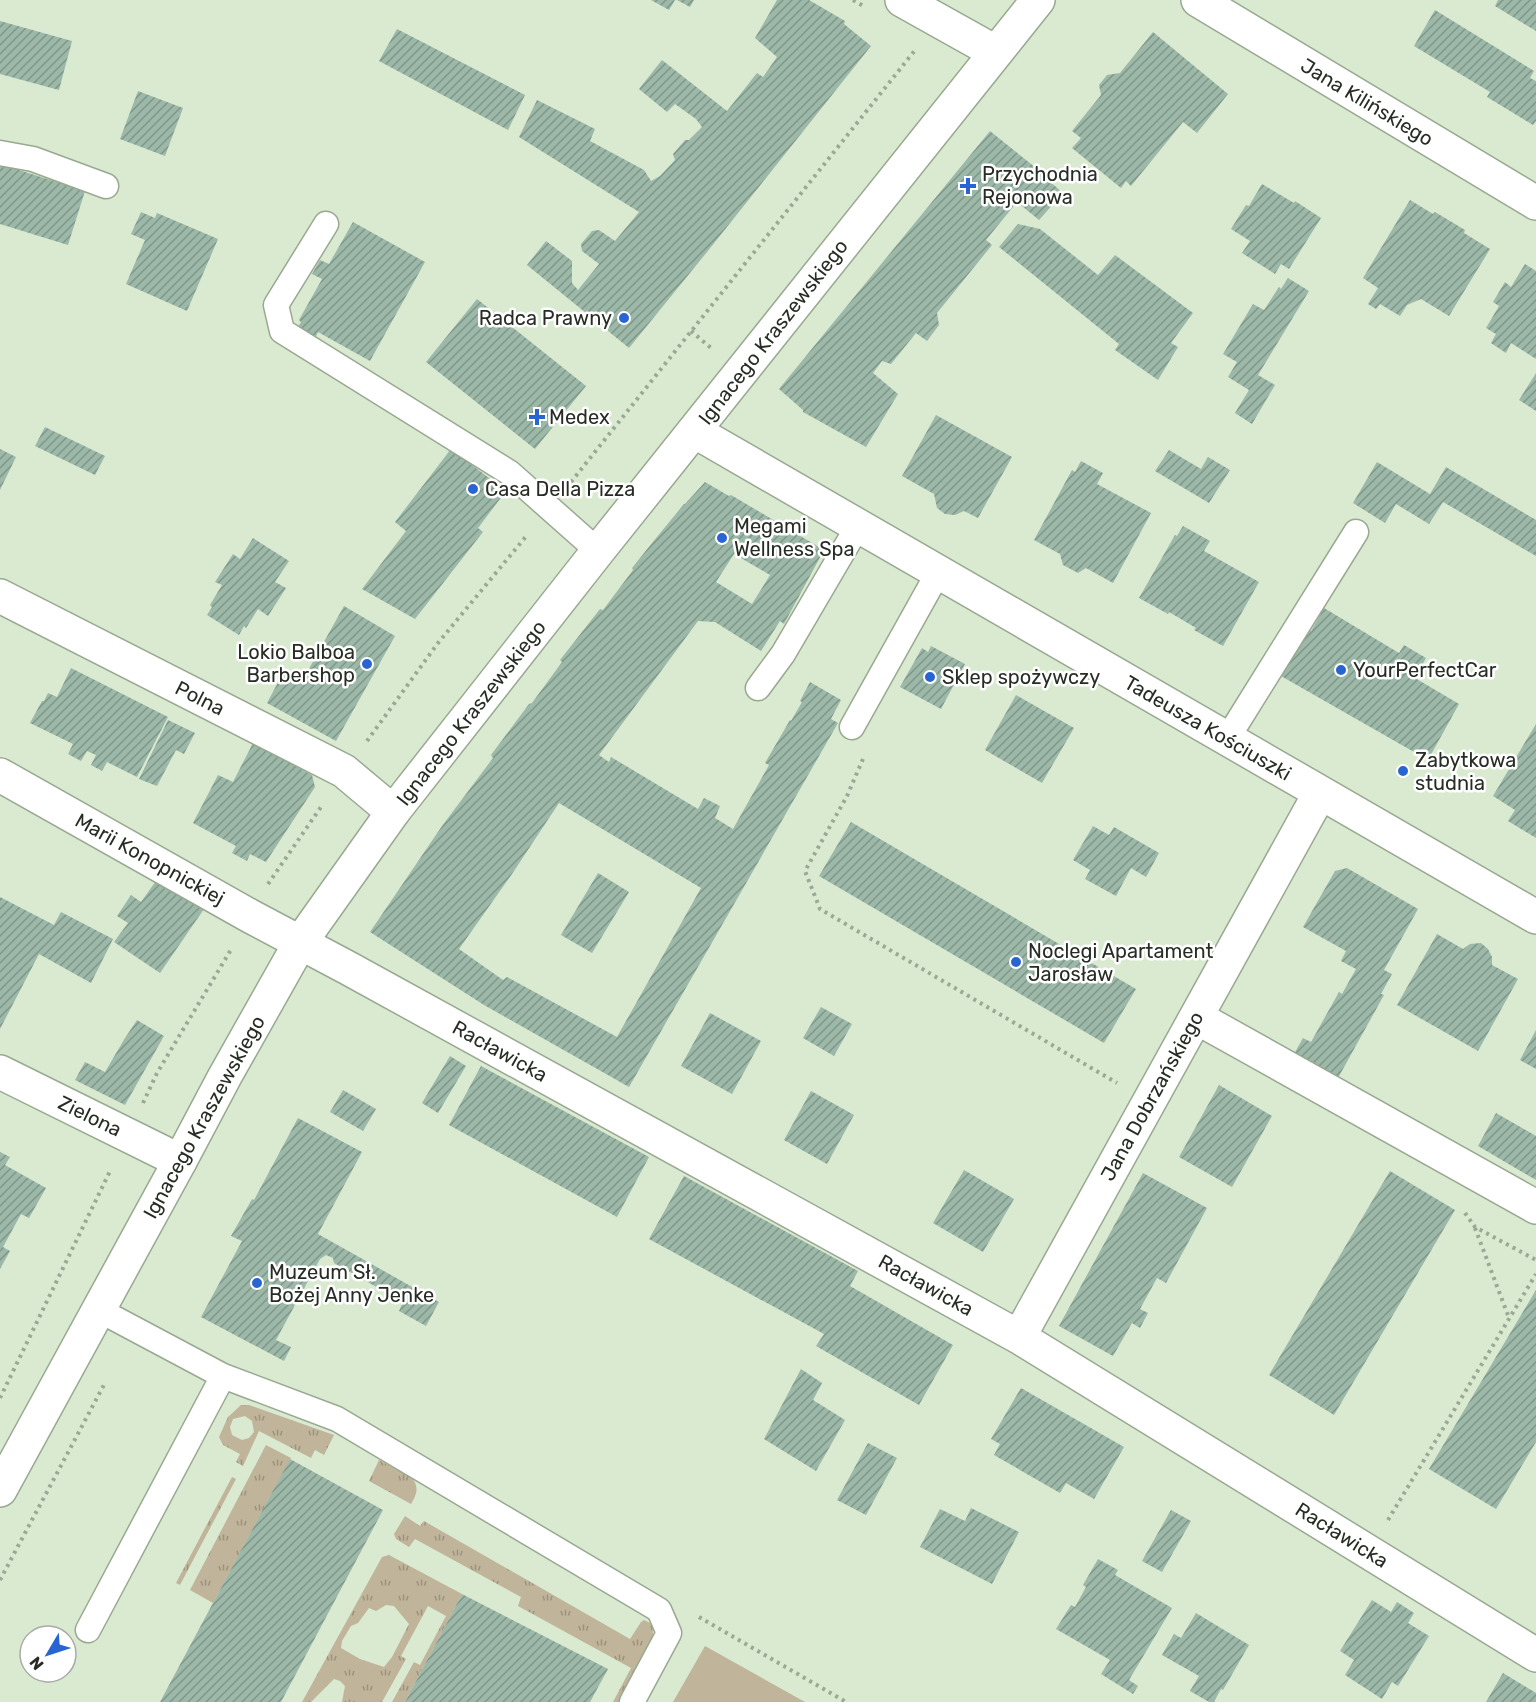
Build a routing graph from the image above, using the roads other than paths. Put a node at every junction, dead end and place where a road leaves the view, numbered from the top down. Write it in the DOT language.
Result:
graph roads {
  1 [pos="902,0"];
  2 [pos="1038,0"];
  3 [pos="1198,0"];
  4 [pos="996,52"];
  5 [pos="0,153"];
  6 [pos="106,186"];
  7 [pos="1536,203"];
  8 [pos="326,224"];
  9 [pos="694,431"];
  10 [pos="858,526"];
  11 [pos="1356,532"];
  12 [pos="598,551"];
  13 [pos="938,573"];
  14 [pos="0,596"];
  15 [pos="759,688"];
  16 [pos="852,727"];
  17 [pos="1227,739"];
  18 [pos="0,775"];
  19 [pos="1320,793"];
  20 [pos="393,812"];
  21 [pos="1536,917"];
  22 [pos="300,943"];
  23 [pos="1196,1017"];
  24 [pos="0,1072"];
  25 [pos="180,1161"];
  26 [pos="1536,1207"];
  27 [pos="99,1310"];
  28 [pos="1019,1337"];
  29 [pos="223,1376"];
  30 [pos="0,1490"];
  31 [pos="88,1630"];
  32 [pos="1536,1655"];
  33 [pos="632,1702"];
  1 -- 4 [label="street"];
  2 -- 4 [label="street, Ignacego Kraszewskiego"];
  3 -- 7 [label="street, Jana Kilińskiego"];
  4 -- 9 [label="street, Ignacego Kraszewskiego"];
  5 -- 6 [label="lane"];
  8 -- 12 [label="lane"];
  9 -- 10 [label="street, Tadeusza Kościuszki"];
  9 -- 12 [label="street, Ignacego Kraszewskiego"];
  10 -- 13 [label="street, Tadeusza Kościuszki"];
  10 -- 15 [label="lane"];
  11 -- 17 [label="lane"];
  12 -- 20 [label="street, Ignacego Kraszewskiego"];
  13 -- 16 [label="lane"];
  13 -- 17 [label="street, Tadeusza Kościuszki"];
  14 -- 20 [label="street, Polna"];
  17 -- 19 [label="street, Tadeusza Kościuszki"];
  18 -- 22 [label="street, Marii Konopnickiej"];
  19 -- 21 [label="street, Tadeusza Kościuszki"];
  19 -- 23 [label="street, Jana Dobrzańskiego"];
  20 -- 22 [label="street, Ignacego Kraszewskiego"];
  22 -- 25 [label="street, Ignacego Kraszewskiego"];
  22 -- 28 [label="street, Racławicka"];
  23 -- 26 [label="street"];
  23 -- 28 [label="street, Jana Dobrzańskiego"];
  24 -- 25 [label="street, Zielona"];
  25 -- 27 [label="street, Ignacego Kraszewskiego"];
  27 -- 29 [label="lane"];
  27 -- 30 [label="street, Ignacego Kraszewskiego"];
  28 -- 32 [label="street, Racławicka"];
  29 -- 31 [label="lane"];
  29 -- 33 [label="lane"];
}
